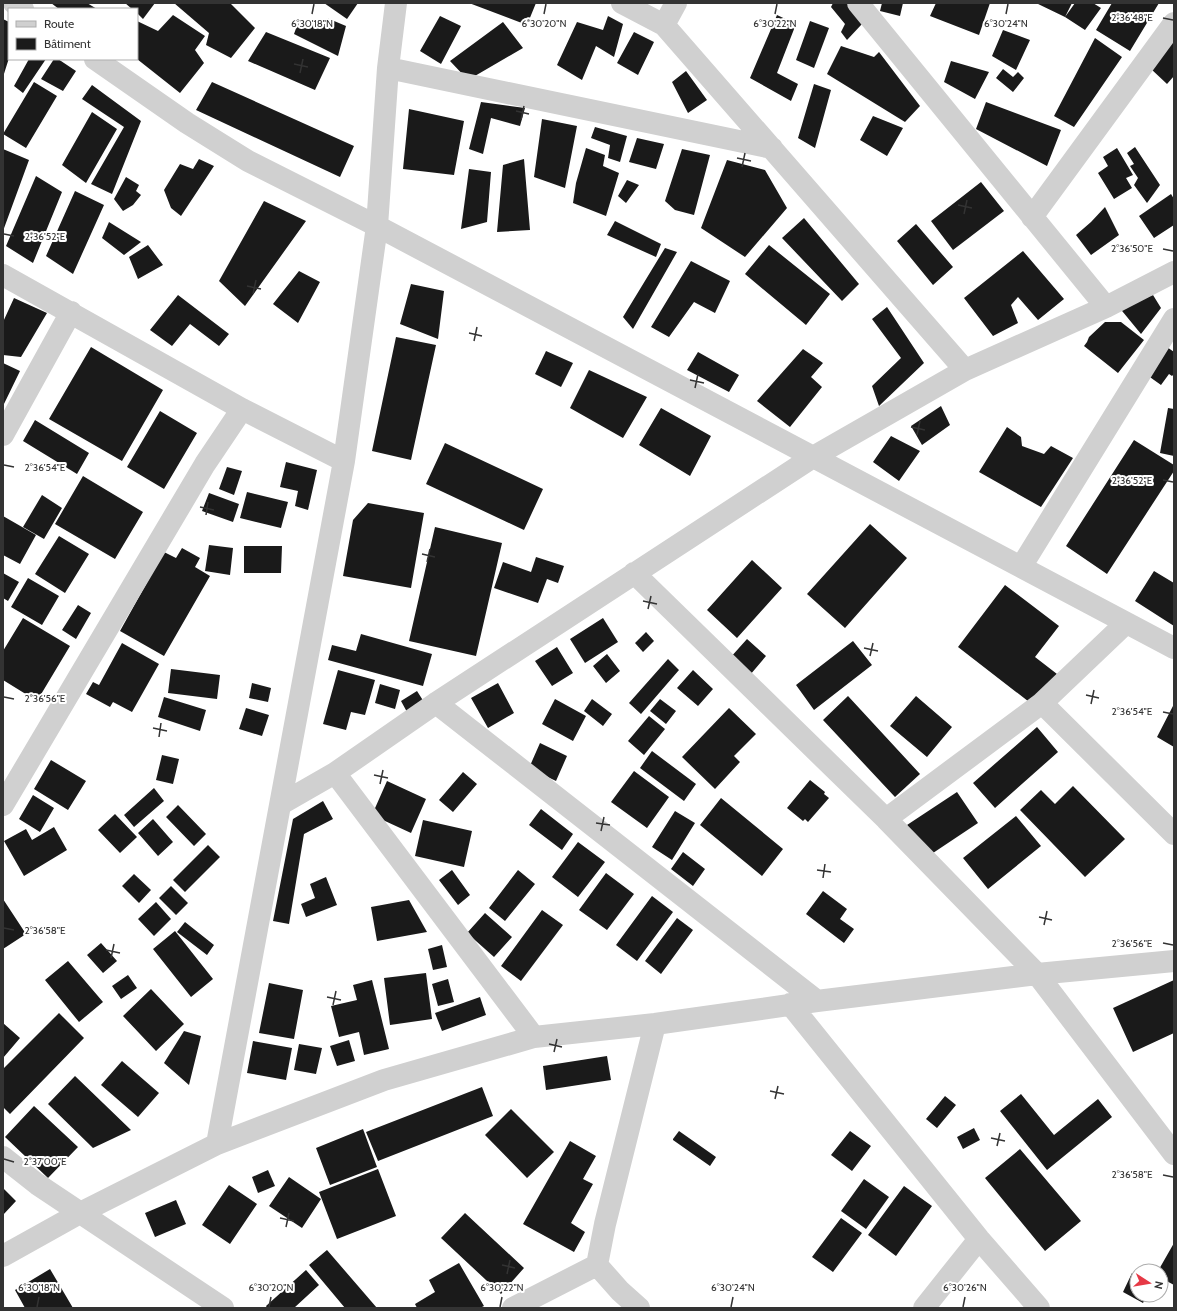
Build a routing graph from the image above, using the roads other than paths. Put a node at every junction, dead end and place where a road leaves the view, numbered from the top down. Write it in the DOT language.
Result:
graph roads {
  1 [pos="396,3"];
  2 [pos="622,3"];
  3 [pos="676,3"];
  4 [pos="858,3"];
  5 [pos="1174,24"];
  6 [pos="664,25"];
  7 [pos="96,60"];
  8 [pos="388,68"];
  9 [pos="772,148"];
  10 [pos="1032,217"];
  11 [pos="377,226"];
  12 [pos="1174,272"];
  13 [pos="3,275"];
  14 [pos="1106,307"];
  15 [pos="71,312"];
  16 [pos="1174,319"];
  17 [pos="965,370"];
  18 [pos="242,409"];
  19 [pos="3,435"];
  20 [pos="813,457"];
  21 [pos="344,461"];
  22 [pos="1021,567"];
  23 [pos="634,573"];
  24 [pos="1126,622"];
  25 [pos="1174,648"];
  26 [pos="1042,702"];
  27 [pos="436,703"];
  28 [pos="335,773"];
  29 [pos="281,804"];
  30 [pos="3,805"];
  31 [pos="886,819"];
  32 [pos="1174,834"];
  33 [pos="1174,961"];
  34 [pos="1037,974"];
  35 [pos="817,1000"];
  36 [pos="790,1004"];
  37 [pos="655,1024"];
  38 [pos="534,1038"];
  39 [pos="217,1144"];
  40 [pos="1174,1154"];
  41 [pos="3,1157"];
  42 [pos="80,1213"];
  43 [pos="979,1239"];
  44 [pos="3,1256"];
  45 [pos="597,1265"];
  46 [pos="223,1308"];
  47 [pos="513,1308"];
  48 [pos="639,1308"];
  49 [pos="924,1308"];
  50 [pos="1039,1308"];
  1 -- 8 [label="street"];
  2 -- 6 [label="street"];
  3 -- 6 [label="street"];
  4 -- 10 [label="street"];
  5 -- 10 [label="street"];
  6 -- 9 [label="street"];
  7 -- 11 [label="street"];
  8 -- 9 [label="street"];
  8 -- 11 [label="street"];
  9 -- 17 [label="street"];
  10 -- 14 [label="street"];
  11 -- 20 [label="street"];
  11 -- 21 [label="street"];
  12 -- 14 [label="street"];
  13 -- 15 [label="street"];
  14 -- 17 [label="street"];
  15 -- 18 [label="street"];
  15 -- 19 [label="street"];
  16 -- 22 [label="street"];
  17 -- 20 [label="street"];
  18 -- 21 [label="street"];
  18 -- 30 [label="street"];
  20 -- 22 [label="street"];
  20 -- 23 [label="street"];
  21 -- 29 [label="street"];
  22 -- 24 [label="street"];
  23 -- 27 [label="street"];
  23 -- 31 [label="street"];
  24 -- 25 [label="street"];
  24 -- 26 [label="street"];
  26 -- 31 [label="street"];
  26 -- 32 [label="street"];
  27 -- 28 [label="street"];
  27 -- 35 [label="street"];
  28 -- 29 [label="street"];
  28 -- 38 [label="street"];
  29 -- 39 [label="street"];
  31 -- 34 [label="street"];
  33 -- 34 [label="street"];
  34 -- 35 [label="street"];
  34 -- 40 [label="street"];
  35 -- 36 [label="street"];
  36 -- 37 [label="street"];
  36 -- 43 [label="street"];
  37 -- 38 [label="street"];
  37 -- 45 [label="street"];
  38 -- 39 [label="street"];
  39 -- 42 [label="street"];
  41 -- 42 [label="street"];
  42 -- 44 [label="street"];
  42 -- 46 [label="street"];
  43 -- 49 [label="street"];
  43 -- 50 [label="street"];
  45 -- 47 [label="street"];
  45 -- 48 [label="street"];
}
